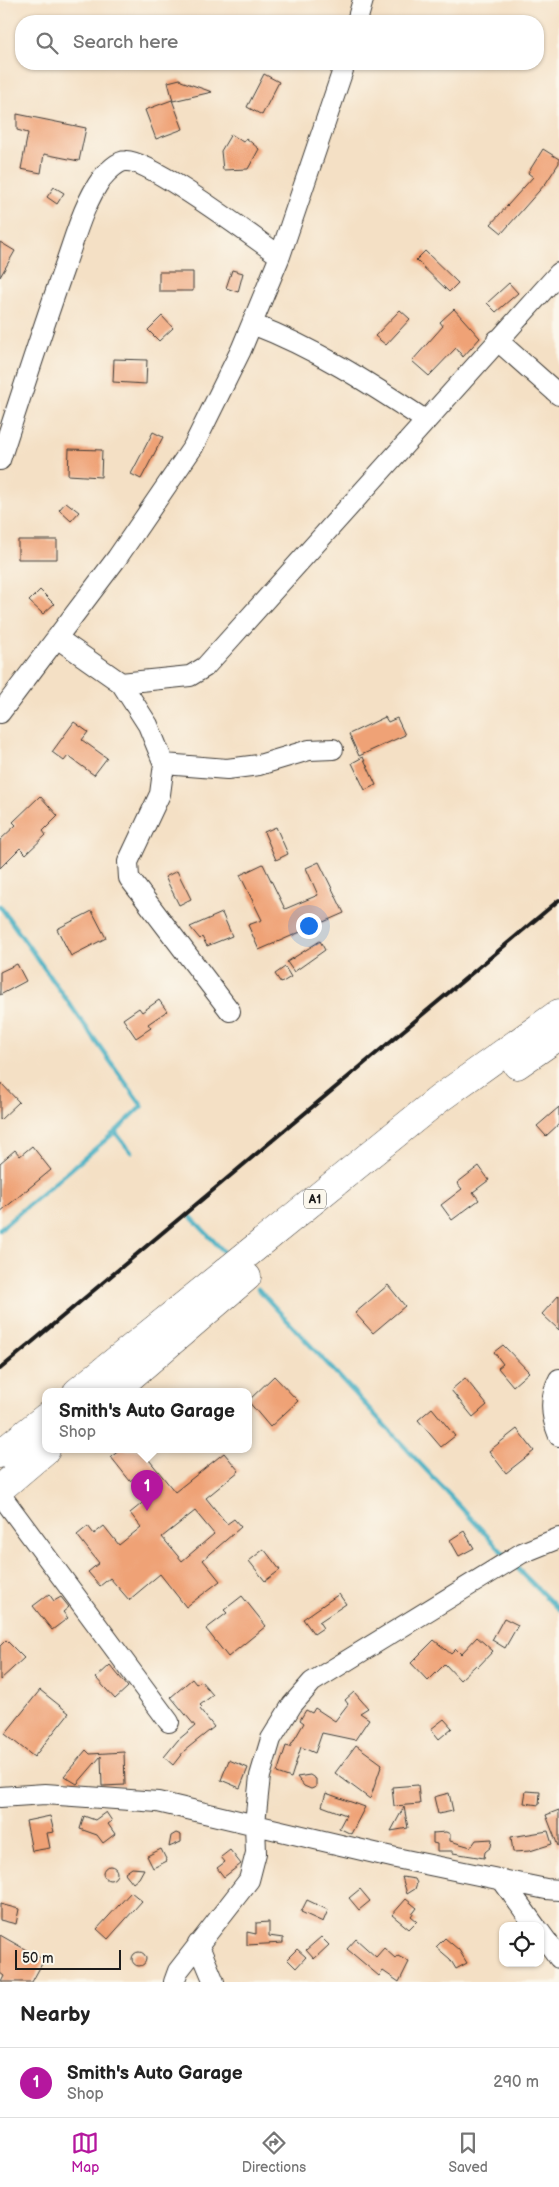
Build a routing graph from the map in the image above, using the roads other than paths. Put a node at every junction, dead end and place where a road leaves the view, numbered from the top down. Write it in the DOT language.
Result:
graph roads {
  1 [pos="363,0"];
  2 [pos="359,15"];
  3 [pos="343,70"];
  4 [pos="280,256"];
  5 [pos="559,273"];
  6 [pos="252,324"];
  7 [pos="497,340"];
  8 [pos="559,395"];
  9 [pos="425,420"];
  10 [pos="0,460"];
  11 [pos="57,638"];
  12 [pos="120,683"];
  13 [pos="0,713"];
  14 [pos="333,749"];
  15 [pos="164,764"];
  16 [pos="230,1011"];
  17 [pos="559,1013"];
  18 [pos="559,1036"];
  19 [pos="559,1379"];
  20 [pos="82,1388"];
  21 [pos="119,1388"];
  22 [pos="42,1419"];
  23 [pos="559,1436"];
  24 [pos="42,1453"];
  25 [pos="0,1454"];
  26 [pos="0,1489"];
  27 [pos="0,1494"];
  28 [pos="559,1538"];
  29 [pos="169,1722"];
  30 [pos="0,1797"];
  31 [pos="254,1823"];
  32 [pos="502,1880"];
  33 [pos="559,1890"];
  34 [pos="533,1922"];
  35 [pos="544,1937"];
  36 [pos="198,1944"];
  37 [pos="559,1958"];
  38 [pos="174,1982"];
  39 [pos="214,1982"];
  1 -- 2 [label="street"];
  3 -- 4 [label="street"];
  4 -- 6 [label="street"];
  4 -- 10 [label="street"];
  5 -- 7 [label="street"];
  6 -- 9 [label="street"];
  6 -- 11 [label="street"];
  7 -- 8 [label="street"];
  7 -- 9 [label="street"];
  9 -- 12 [label="street"];
  11 -- 12 [label="street"];
  11 -- 13 [label="street"];
  12 -- 15 [label="street"];
  14 -- 15 [label="street"];
  15 -- 16 [label="street"];
  17 -- 20 [label="highway, A1"];
  18 -- 21 [label="highway, A1"];
  19 -- 23 [label="street"];
  22 -- 25 [label="highway"];
  24 -- 26 [label="highway"];
  27 -- 29 [label="street"];
  28 -- 31 [label="street"];
  30 -- 31 [label="street"];
  31 -- 32 [label="street"];
  31 -- 36 [label="street"];
  32 -- 33 [label="street"];
  32 -- 34 [label="street"];
  35 -- 37 [label="street"];
  36 -- 38 [label="street"];
  36 -- 39 [label="street"];
}
